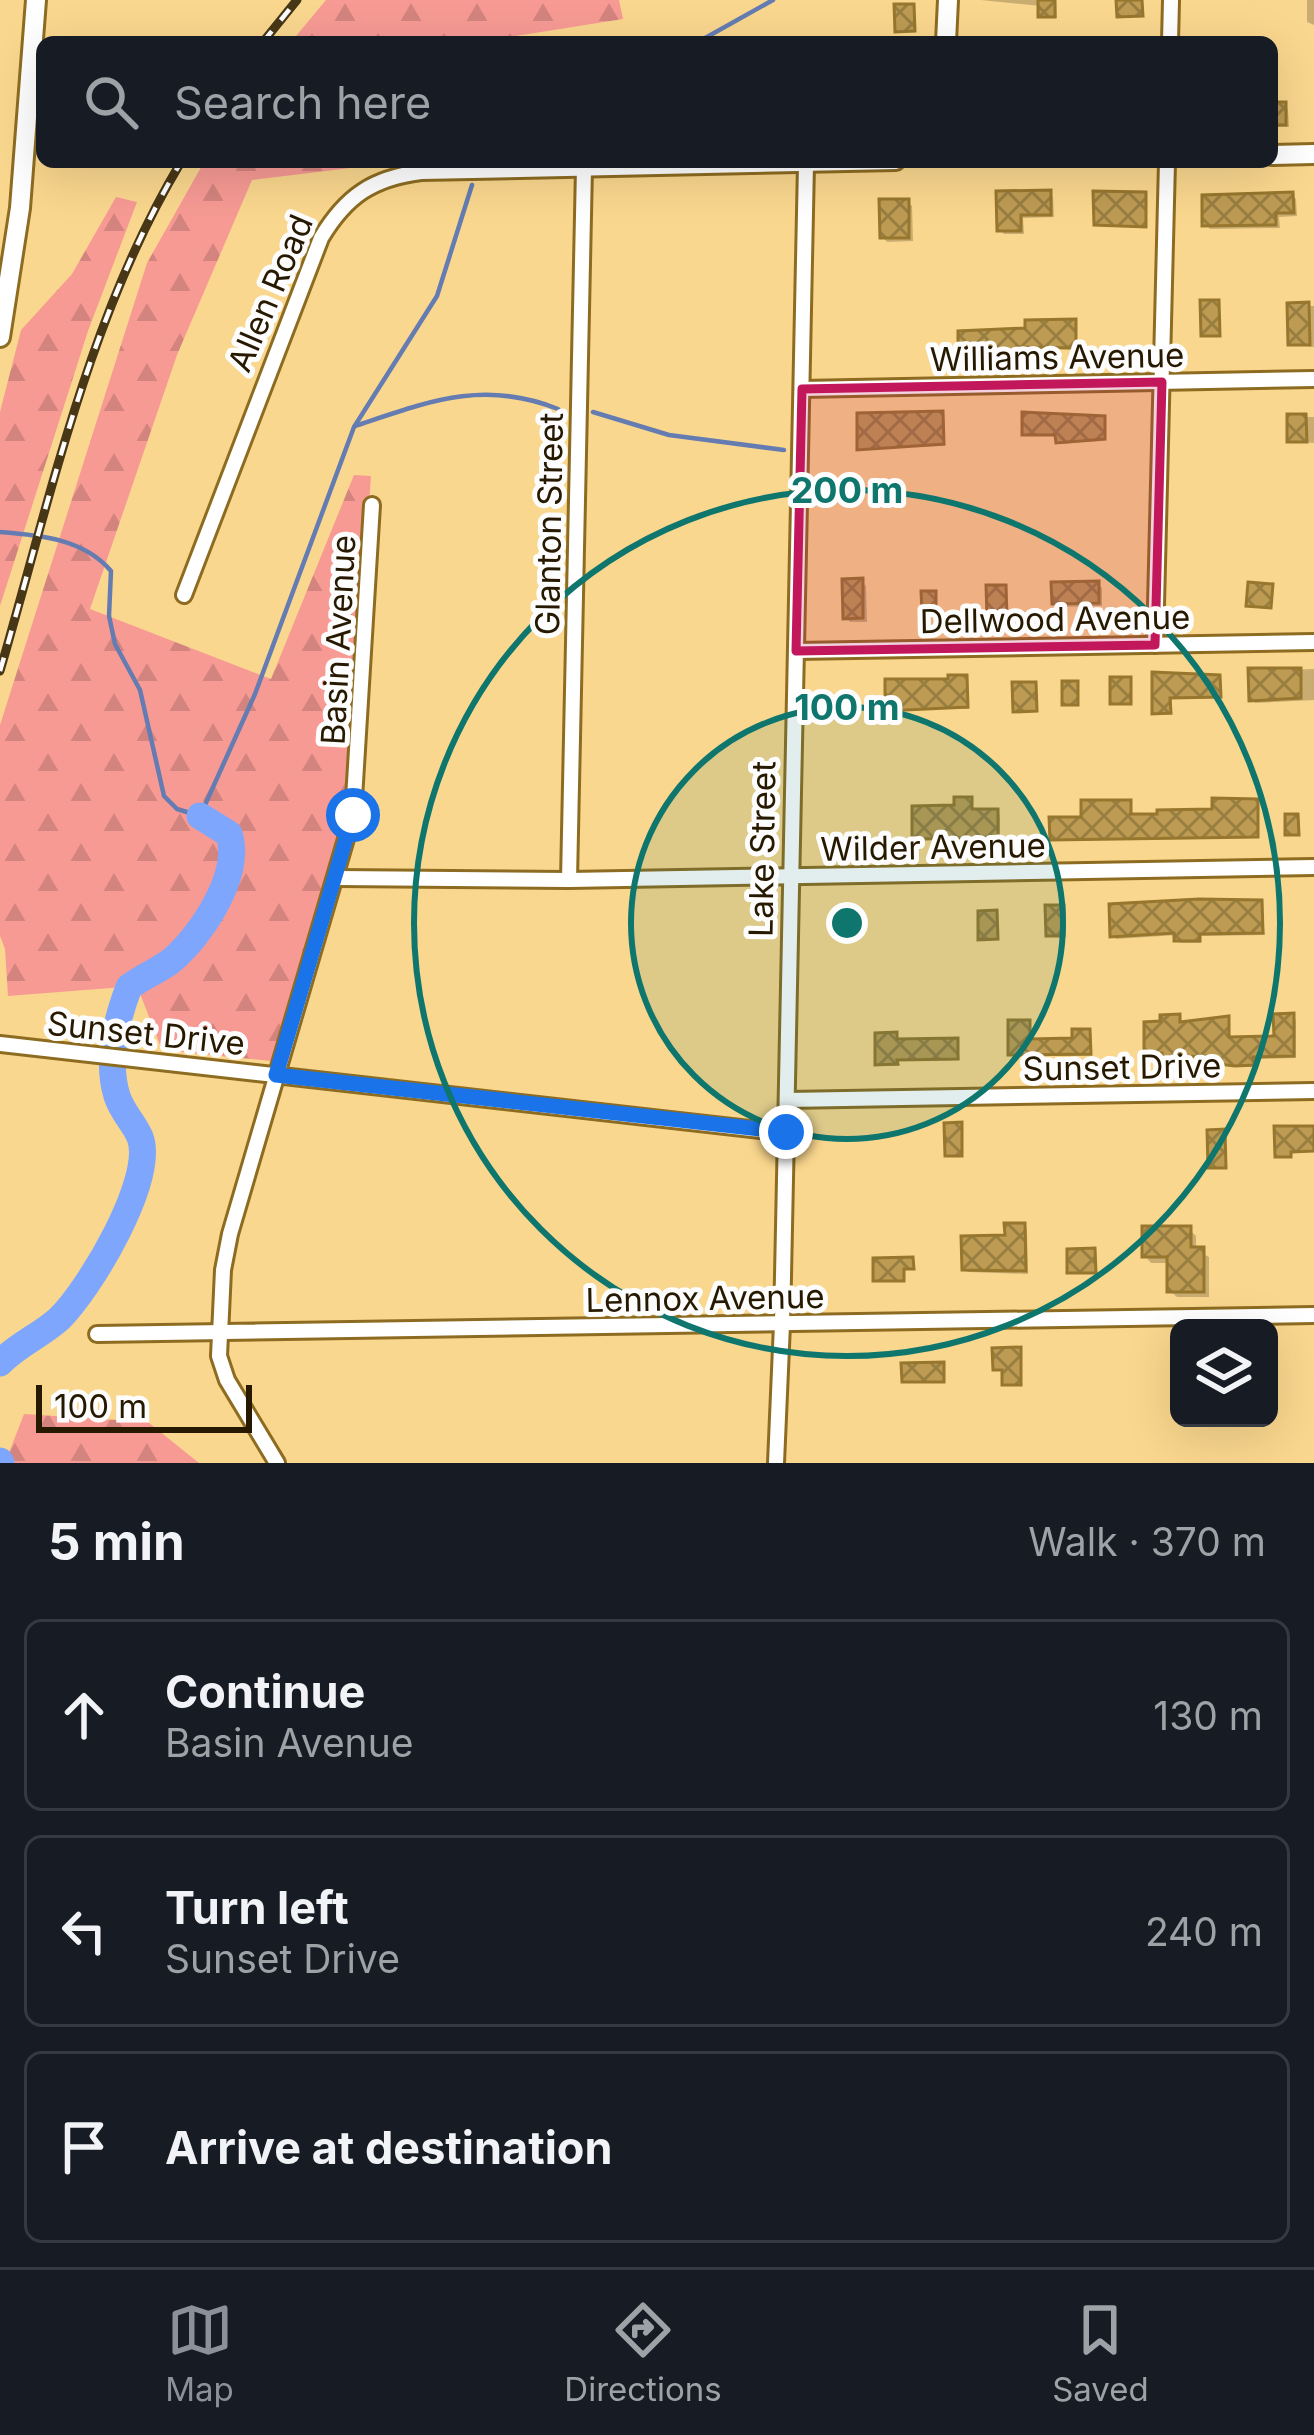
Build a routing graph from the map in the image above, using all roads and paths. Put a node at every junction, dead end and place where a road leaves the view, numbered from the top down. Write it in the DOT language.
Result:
graph roads {
  1 [pos="36,0"];
  2 [pos="948,0"];
  3 [pos="1171,0"];
  4 [pos="946,36"];
  5 [pos="1170,36"];
  6 [pos="1314,154"];
  7 [pos="1278,155"];
  8 [pos="584,168"];
  9 [pos="806,168"];
  10 [pos="1167,168"];
  11 [pos="0,337"];
  12 [pos="1314,379"];
  13 [pos="1162,382"];
  14 [pos="802,389"];
  15 [pos="372,505"];
  16 [pos="184,595"];
  17 [pos="1314,642"];
  18 [pos="1155,645"];
  19 [pos="796,651"];
  20 [pos="1314,867"];
  21 [pos="792,876"];
  22 [pos="337,878"];
  23 [pos="569,880"];
  24 [pos="0,1045"];
  25 [pos="276,1075"];
  26 [pos="1314,1091"];
  27 [pos="787,1100"];
  28 [pos="786,1132"];
  29 [pos="1314,1316"];
  30 [pos="782,1324"];
  31 [pos="220,1333"];
  32 [pos="98,1334"];
  33 [pos="277,1463"];
  34 [pos="776,1463"];
  1 -- 11 [label="street"];
  2 -- 4 [label="street"];
  3 -- 5 [label="street"];
  6 -- 7 [label="street"];
  8 -- 16 [label="street, Allen Road"];
  8 -- 23 [label="street, Glanton Street"];
  9 -- 14 [label="street, Lake Street"];
  10 -- 13 [label="street"];
  12 -- 13 [label="street, Williams Avenue"];
  13 -- 14 [label="street, Williams Avenue"];
  13 -- 18 [label="street"];
  14 -- 19 [label="street, Lake Street"];
  15 -- 22 [label="street, Basin Avenue"];
  17 -- 18 [label="street, Dellwood Avenue"];
  18 -- 19 [label="street, Dellwood Avenue"];
  19 -- 21 [label="street, Lake Street"];
  20 -- 21 [label="street, Wilder Avenue"];
  21 -- 23 [label="street, Wilder Avenue"];
  21 -- 27 [label="street, Lake Street"];
  22 -- 23 [label="street, Wilder Avenue"];
  22 -- 25 [label="street, Basin Avenue"];
  24 -- 25 [label="street, Sunset Drive"];
  25 -- 28 [label="street, Sunset Drive"];
  25 -- 31 [label="street, Basin Avenue"];
  26 -- 27 [label="street, Sunset Drive"];
  27 -- 28 [label="street, Lake Street"];
  28 -- 30 [label="street, Lake Street"];
  29 -- 30 [label="street, Lennox Avenue"];
  30 -- 31 [label="street, Lennox Avenue"];
  30 -- 34 [label="street, Lake Street"];
  31 -- 32 [label="street, Lennox Avenue"];
  31 -- 33 [label="street, Basin Avenue"];
}
